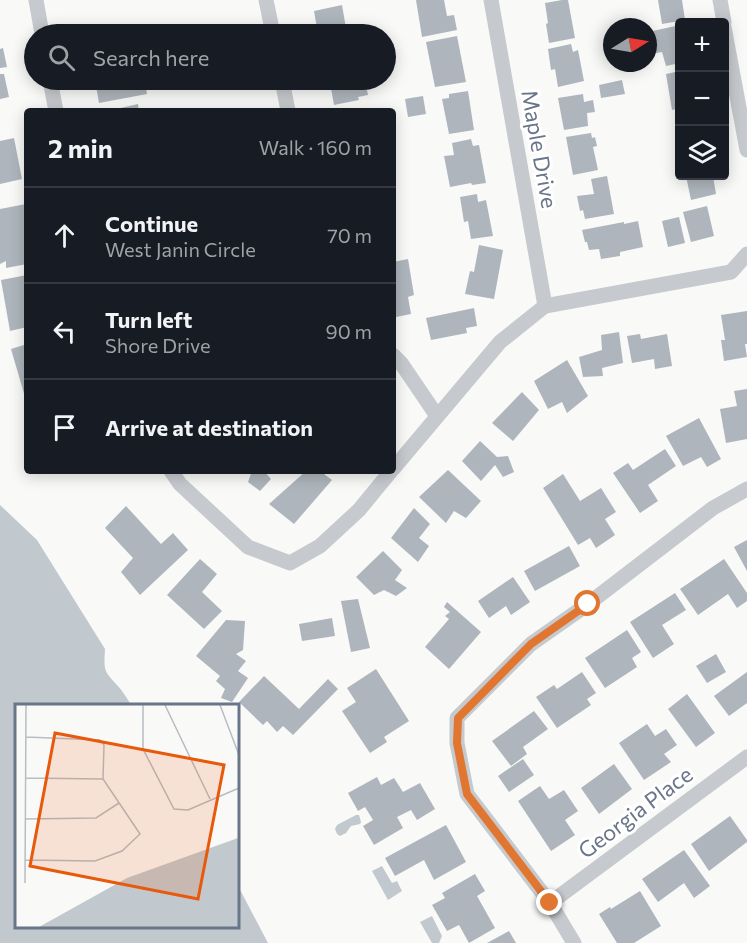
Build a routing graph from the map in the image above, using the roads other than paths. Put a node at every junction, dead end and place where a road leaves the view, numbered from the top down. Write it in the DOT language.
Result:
graph roads {
  1 [pos="36,0"];
  2 [pos="266,0"];
  3 [pos="491,0"];
  4 [pos="720,0"];
  5 [pos="723,18"];
  6 [pos="40,24"];
  7 [pos="271,24"];
  8 [pos="729,54"];
  9 [pos="52,90"];
  10 [pos="284,90"];
  11 [pos="55,108"];
  12 [pos="287,108"];
  13 [pos="747,150"];
  14 [pos="747,254"];
  15 [pos="545,306"];
  16 [pos="396,358"];
  17 [pos="437,417"];
  18 [pos="396,465"];
  19 [pos="173,474"];
  20 [pos="389,474"];
  21 [pos="747,489"];
  22 [pos="747,757"];
  23 [pos="550,903"];
  24 [pos="574,943"];
  1 -- 6 [label="street"];
  2 -- 7 [label="street"];
  3 -- 15 [label="street, Maple Drive"];
  4 -- 5 [label="street"];
  8 -- 13 [label="street"];
  9 -- 11 [label="street"];
  10 -- 12 [label="street"];
  14 -- 15 [label="street"];
  15 -- 17 [label="street"];
  16 -- 17 [label="street"];
  17 -- 18 [label="street"];
  19 -- 20 [label="street"];
  21 -- 23 [label="street"];
  22 -- 23 [label="street, Georgia Place"];
  23 -- 24 [label="street"];
}
